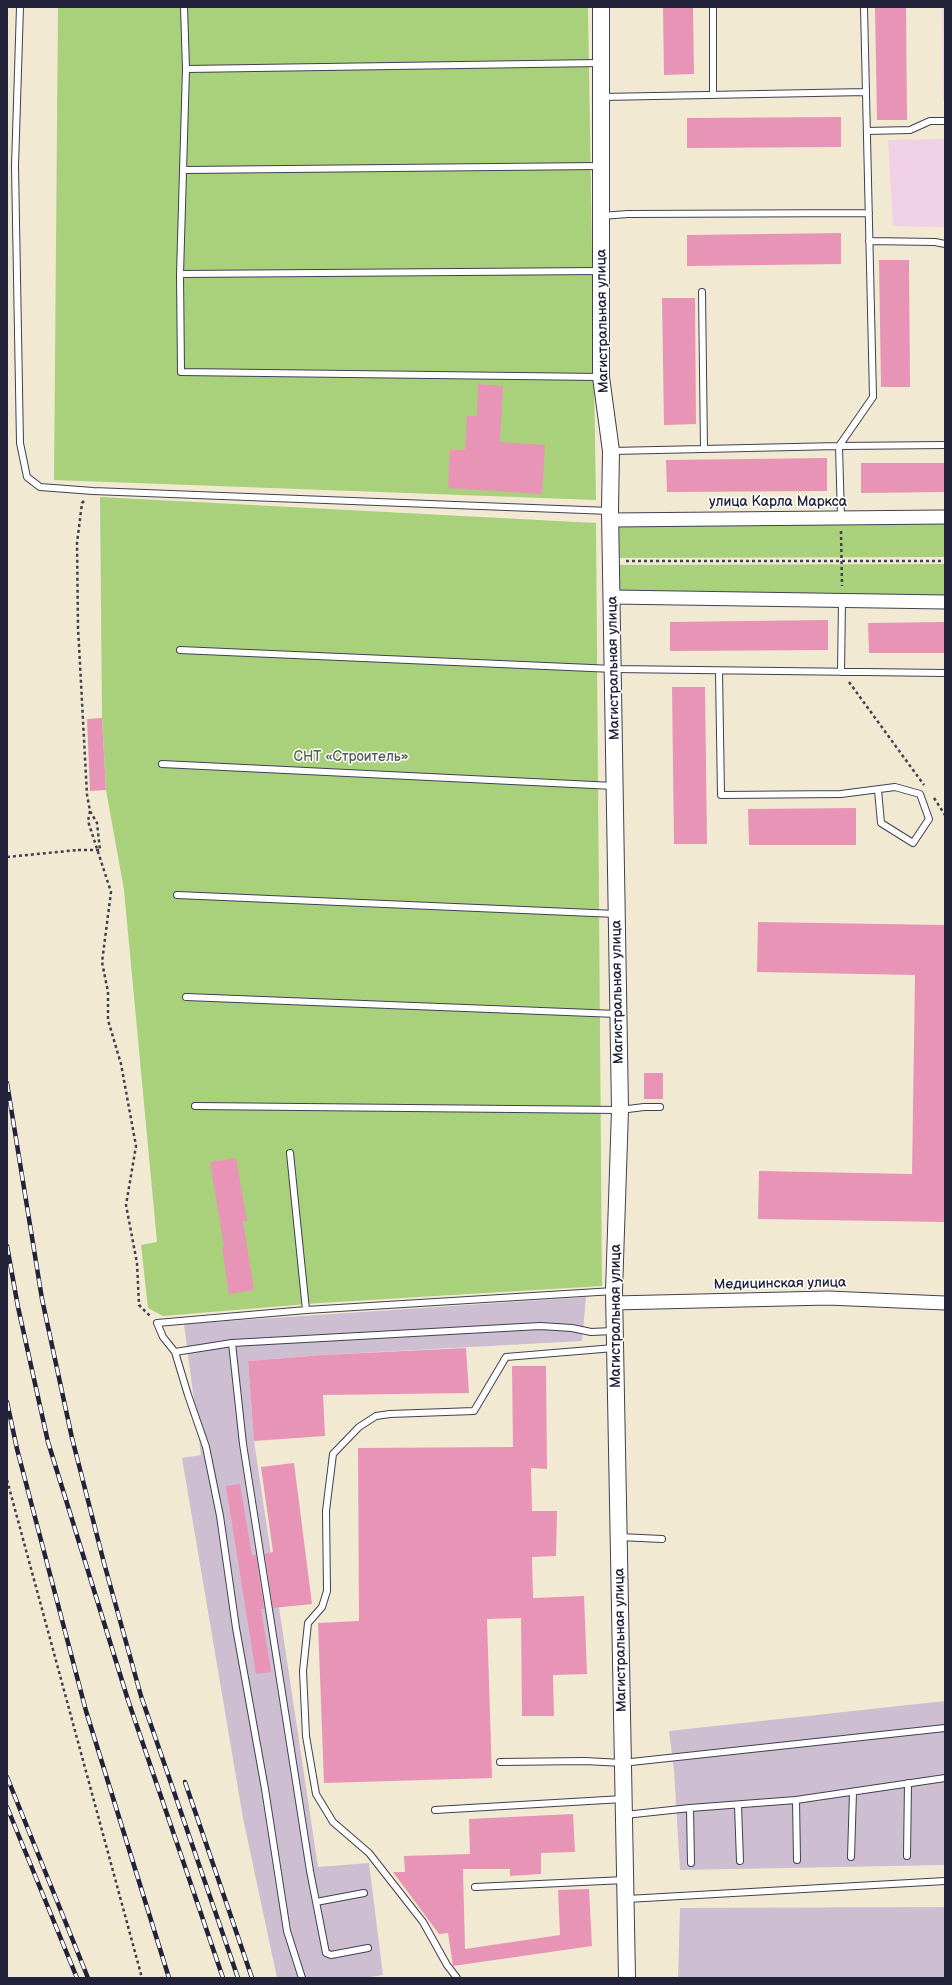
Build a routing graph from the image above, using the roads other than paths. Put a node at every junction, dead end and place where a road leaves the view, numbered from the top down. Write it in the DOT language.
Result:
graph roads {
  1 [pos="20,7"];
  2 [pos="184,7"];
  3 [pos="601,7"];
  4 [pos="713,7"];
  5 [pos="864,7"];
  6 [pos="602,63"];
  7 [pos="186,69"];
  8 [pos="866,92"];
  9 [pos="713,94"];
  10 [pos="600,97"];
  11 [pos="945,121"];
  12 [pos="867,131"];
  13 [pos="602,166"];
  14 [pos="184,170"];
  15 [pos="869,213"];
  16 [pos="601,216"];
  17 [pos="869,241"];
  18 [pos="945,244"];
  19 [pos="602,271"];
  20 [pos="180,274"];
  21 [pos="702,292"];
  22 [pos="601,377"];
  23 [pos="945,445"];
  24 [pos="839,446"];
  25 [pos="704,449"];
  26 [pos="611,451"];
  27 [pos="610,516"];
  28 [pos="841,518"];
  29 [pos="945,518"];
  30 [pos="612,597"];
  31 [pos="842,601"];
  32 [pos="945,602"];
  33 [pos="180,650"];
  34 [pos="614,669"];
  35 [pos="719,671"];
  36 [pos="841,672"];
  37 [pos="945,673"];
  38 [pos="162,764"];
  39 [pos="616,786"];
  40 [pos="878,790"];
  41 [pos="177,895"];
  42 [pos="616,914"];
  43 [pos="186,996"];
  44 [pos="617,1014"];
  45 [pos="195,1106"];
  46 [pos="660,1107"];
  47 [pos="620,1110"];
  48 [pos="290,1153"];
  49 [pos="614,1297"];
  50 [pos="945,1303"];
  51 [pos="306,1310"];
  52 [pos="615,1331"];
  53 [pos="232,1343"];
  54 [pos="615,1348"];
  55 [pos="176,1352"];
  56 [pos="620,1537"];
  57 [pos="662,1539"];
  58 [pos="945,1728"];
  59 [pos="500,1762"];
  60 [pos="622,1763"];
  61 [pos="945,1778"];
  62 [pos="908,1783"];
  63 [pos="853,1792"];
  64 [pos="623,1799"];
  65 [pos="796,1800"];
  66 [pos="738,1805"];
  67 [pos="690,1808"];
  68 [pos="435,1810"];
  69 [pos="623,1815"];
  70 [pos="851,1856"];
  71 [pos="907,1856"];
  72 [pos="797,1860"];
  73 [pos="740,1861"];
  74 [pos="691,1862"];
  75 [pos="624,1880"];
  76 [pos="945,1881"];
  77 [pos="474,1887"];
  78 [pos="364,1893"];
  79 [pos="625,1899"];
  80 [pos="316,1902"];
  81 [pos="368,1948"];
  82 [pos="302,1978"];
  83 [pos="457,1978"];
  84 [pos="627,1978"];
  1 -- 27 [label="lane"];
  2 -- 7 [label="lane"];
  3 -- 6 [label="street, Магистральная улица"];
  4 -- 9 [label="lane"];
  5 -- 8 [label="lane"];
  6 -- 7 [label="lane"];
  6 -- 10 [label="street, Магистральная улица"];
  7 -- 14 [label="lane"];
  8 -- 9 [label="lane"];
  8 -- 12 [label="lane"];
  9 -- 10 [label="lane"];
  10 -- 13 [label="street, Магистральная улица"];
  11 -- 12 [label="lane"];
  12 -- 15 [label="lane"];
  13 -- 14 [label="lane"];
  13 -- 16 [label="street, Магистральная улица"];
  14 -- 20 [label="lane"];
  15 -- 16 [label="lane"];
  15 -- 17 [label="lane"];
  16 -- 19 [label="street, Магистральная улица"];
  17 -- 18 [label="lane"];
  17 -- 24 [label="lane"];
  19 -- 20 [label="lane"];
  19 -- 22 [label="street, Магистральная улица"];
  20 -- 22 [label="lane"];
  21 -- 25 [label="lane"];
  22 -- 26 [label="street, Магистральная улица"];
  23 -- 24 [label="lane"];
  24 -- 25 [label="lane"];
  24 -- 28 [label="lane"];
  25 -- 26 [label="lane"];
  26 -- 27 [label="street, Магистральная улица"];
  27 -- 28 [label="street, улица Карла Маркса"];
  27 -- 30 [label="street, Магистральная улица"];
  28 -- 29 [label="street, улица Карла Маркса"];
  30 -- 31 [label="street"];
  30 -- 34 [label="street, Магистральная улица"];
  31 -- 32 [label="street"];
  31 -- 36 [label="lane"];
  33 -- 34 [label="lane"];
  34 -- 35 [label="lane"];
  34 -- 39 [label="street, Магистральная улица"];
  35 -- 36 [label="lane"];
  35 -- 40 [label="lane"];
  36 -- 37 [label="lane"];
  38 -- 39 [label="lane"];
  39 -- 42 [label="street, Магистральная улица"];
  40 -- 40 [label="lane"];
  41 -- 42 [label="lane"];
  42 -- 44 [label="street, Магистральная улица"];
  43 -- 44 [label="lane"];
  44 -- 47 [label="street, Магистральная улица"];
  45 -- 47 [label="lane"];
  46 -- 47 [label="lane"];
  47 -- 49 [label="street, Магистральная улица"];
  48 -- 51 [label="lane"];
  49 -- 50 [label="street, Медицинская улица"];
  49 -- 51 [label="lane"];
  49 -- 52 [label="street, Магистральная улица"];
  51 -- 55 [label="lane"];
  52 -- 53 [label="lane"];
  52 -- 54 [label="street, Магистральная улица"];
  53 -- 55 [label="lane"];
  53 -- 80 [label="lane"];
  54 -- 56 [label="street, Магистральная улица"];
  54 -- 83 [label="lane"];
  55 -- 82 [label="lane"];
  56 -- 57 [label="lane"];
  56 -- 60 [label="street, Магистральная улица"];
  58 -- 60 [label="lane"];
  59 -- 60 [label="lane"];
  60 -- 64 [label="street, Магистральная улица"];
  61 -- 62 [label="lane"];
  62 -- 63 [label="lane"];
  62 -- 71 [label="lane"];
  63 -- 65 [label="lane"];
  63 -- 70 [label="lane"];
  64 -- 68 [label="lane"];
  64 -- 69 [label="street, Магистральная улица"];
  65 -- 66 [label="lane"];
  65 -- 72 [label="lane"];
  66 -- 67 [label="lane"];
  66 -- 73 [label="lane"];
  67 -- 69 [label="lane"];
  67 -- 74 [label="lane"];
  69 -- 75 [label="street, Магистральная улица"];
  75 -- 77 [label="lane"];
  75 -- 79 [label="street, Магистральная улица"];
  76 -- 79 [label="lane"];
  78 -- 80 [label="lane"];
  79 -- 84 [label="street, Магистральная улица"];
  80 -- 81 [label="lane"];
}
